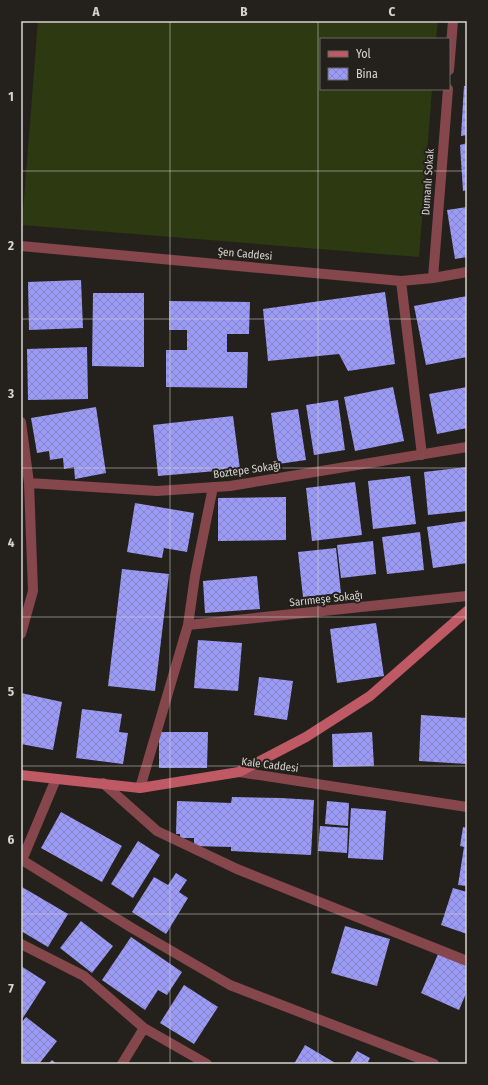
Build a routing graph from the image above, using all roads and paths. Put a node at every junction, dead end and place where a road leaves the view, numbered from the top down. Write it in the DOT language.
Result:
graph roads {
  1 [pos="453,21"];
  2 [pos="450,58"];
  3 [pos="448,90"];
  4 [pos="21,246"];
  5 [pos="467,272"];
  6 [pos="433,278"];
  7 [pos="401,281"];
  8 [pos="21,422"];
  9 [pos="467,447"];
  10 [pos="422,455"];
  11 [pos="29,483"];
  12 [pos="213,487"];
  13 [pos="467,596"];
  14 [pos="467,611"];
  15 [pos="188,625"];
  16 [pos="21,634"];
  17 [pos="239,772"];
  18 [pos="21,775"];
  19 [pos="56,779"];
  20 [pos="103,783"];
  21 [pos="140,788"];
  22 [pos="467,807"];
  23 [pos="21,944"];
  24 [pos="467,960"];
  25 [pos="144,1028"];
  26 [pos="122,1064"];
  27 [pos="207,1064"];
  28 [pos="434,1064"];
  1 -- 2 [label="street"];
  3 -- 6 [label="street, Dumanlı Sokak"];
  4 -- 7 [label="street, Şen Caddesi"];
  5 -- 6 [label="street, Şen Caddesi"];
  6 -- 7 [label="street, Şen Caddesi"];
  7 -- 10 [label="street"];
  8 -- 11 [label="street"];
  9 -- 10 [label="street, Boztepe Sokağı"];
  10 -- 12 [label="street, Boztepe Sokağı"];
  11 -- 12 [label="street, Boztepe Sokağı"];
  11 -- 16 [label="street"];
  12 -- 15 [label="street"];
  13 -- 15 [label="street, Sarımeşe Sokağı"];
  14 -- 17 [label="main road"];
  15 -- 21 [label="street"];
  17 -- 21 [label="main road, Kale Caddesi"];
  17 -- 22 [label="street, Kale Caddesi"];
  18 -- 19 [label="main road, Kale Caddesi"];
  19 -- 20 [label="main road, Kale Caddesi"];
  19 -- 28 [label="street"];
  20 -- 21 [label="main road, Kale Caddesi"];
  20 -- 24 [label="street"];
  23 -- 25 [label="street"];
  25 -- 26 [label="street"];
  25 -- 27 [label="street"];
}
